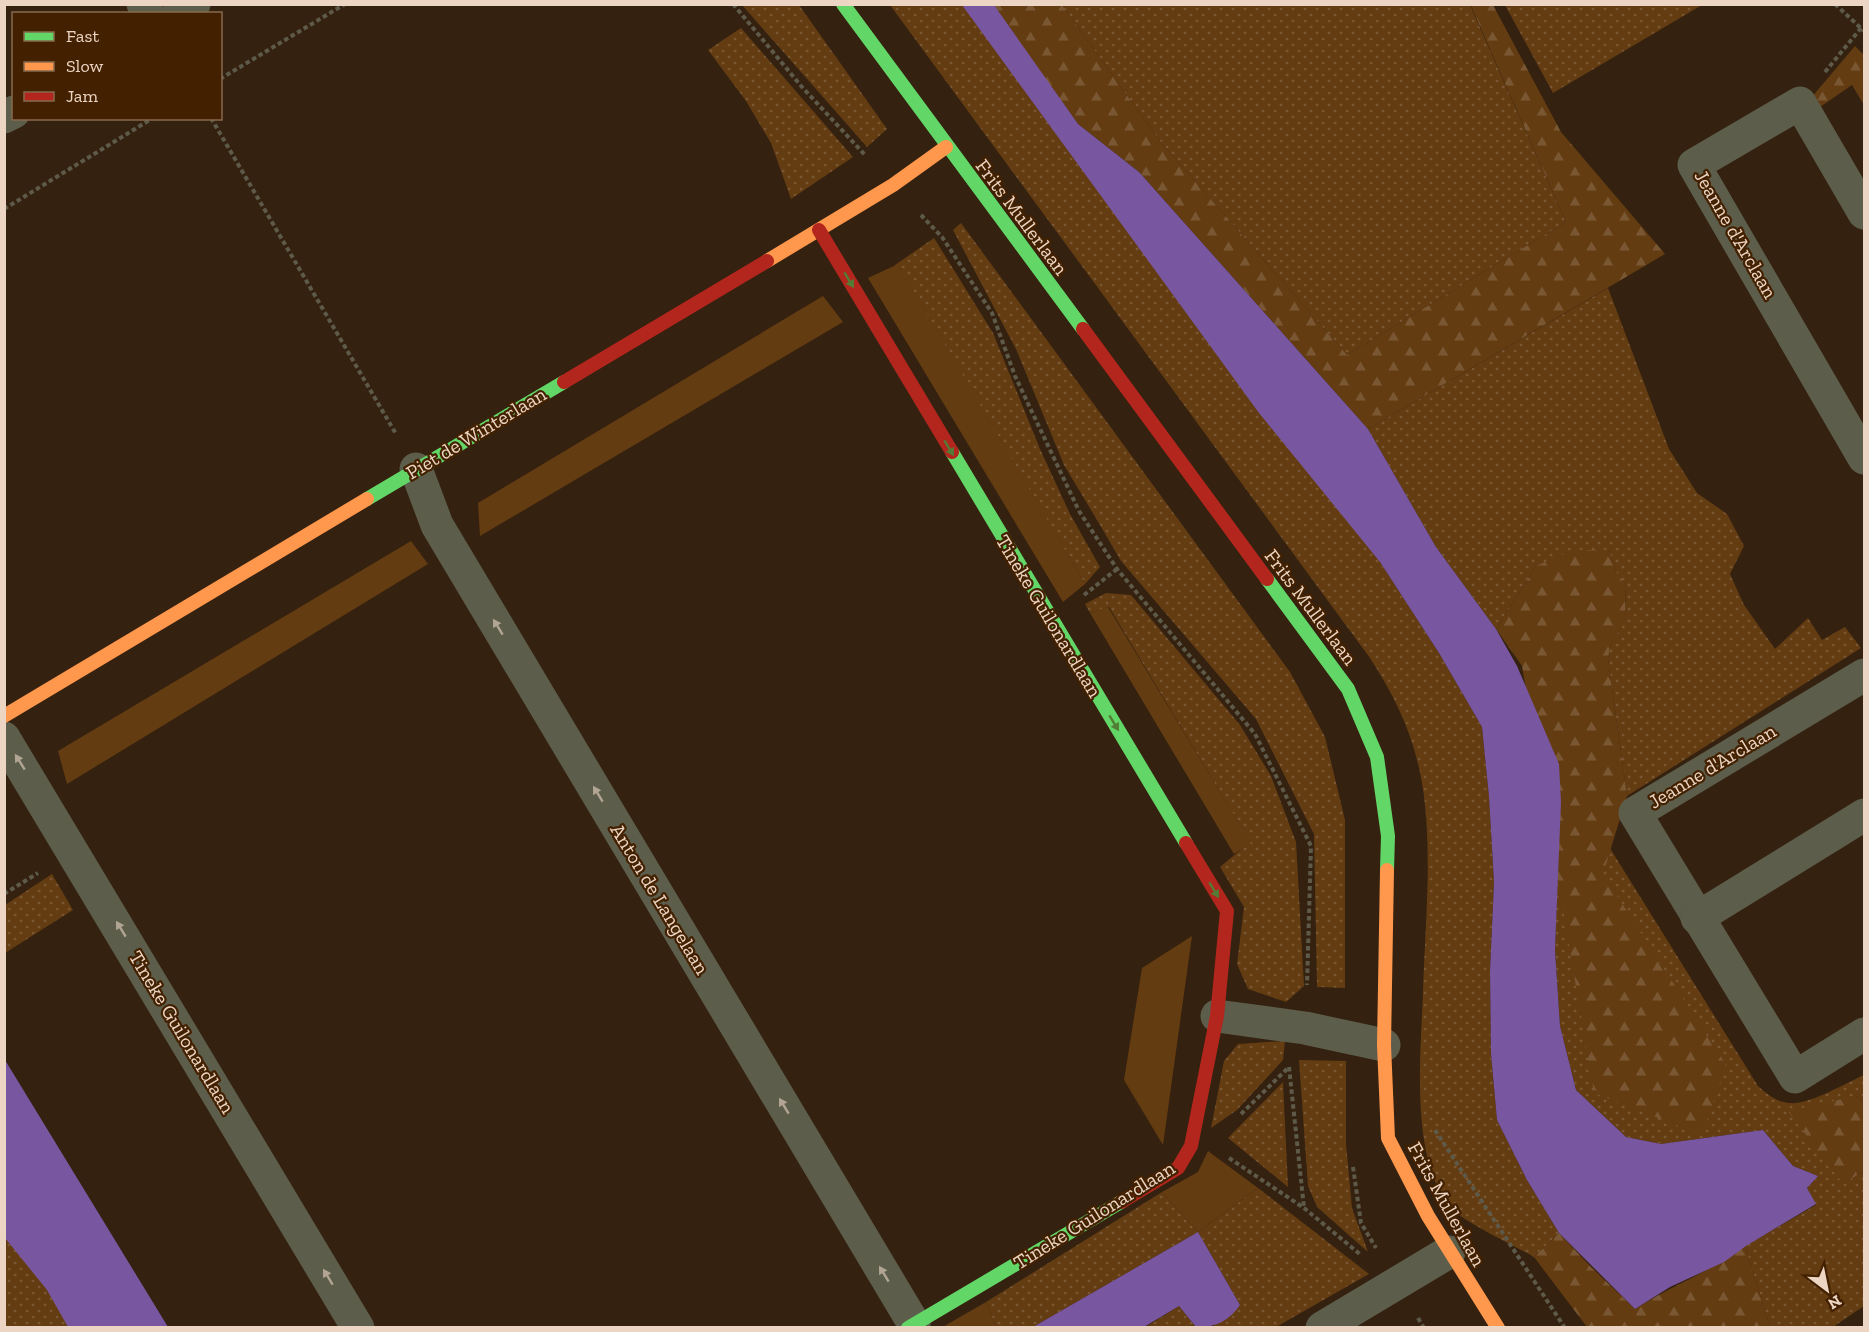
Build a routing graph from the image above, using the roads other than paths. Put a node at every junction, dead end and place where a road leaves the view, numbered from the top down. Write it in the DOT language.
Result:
graph roads {
  1 [pos="194,4"];
  2 [pos="843,4"];
  3 [pos="181,12"];
  4 [pos="946,147"];
  5 [pos="1864,213"];
  6 [pos="819,230"];
  7 [pos="1864,458"];
  8 [pos="416,469"];
  9 [pos="1864,675"];
  10 [pos="4,716"];
  11 [pos="4,738"];
  12 [pos="1864,815"];
  13 [pos="1697,918"];
  14 [pos="1217,1016"];
  15 [pos="1864,1034"];
  16 [pos="1384,1045"];
  17 [pos="1449,1252"];
  18 [pos="911,1326"];
  19 [pos="358,1328"];
  20 [pos="1322,1328"];
  21 [pos="1498,1328"];
  1 -- 3 [label="street"];
  2 -- 4 [label="street, Frits Mullerlaan"];
  4 -- 6 [label="street, Piet de Winterlaan"];
  4 -- 16 [label="street, Frits Mullerlaan"];
  5 -- 7 [label="street, Jeanne d'Arclaan"];
  6 -- 8 [label="street, Piet de Winterlaan"];
  6 -- 14 [label="street, Tineke Guilonardlaan, one-way"];
  8 -- 10 [label="street, Piet de Winterlaan"];
  18 -- 8 [label="street, Anton de Langelaan, one-way"];
  9 -- 13 [label="street, Jeanne d'Arclaan"];
  19 -- 11 [label="street, Tineke Guilonardlaan, one-way"];
  12 -- 13 [label="street"];
  13 -- 15 [label="street, Jeanne d'Arclaan"];
  14 -- 16 [label="street"];
  14 -- 18 [label="street, Tineke Guilonardlaan"];
  16 -- 17 [label="street, Frits Mullerlaan"];
  17 -- 20 [label="street"];
  17 -- 21 [label="street, Frits Mullerlaan"];
}
